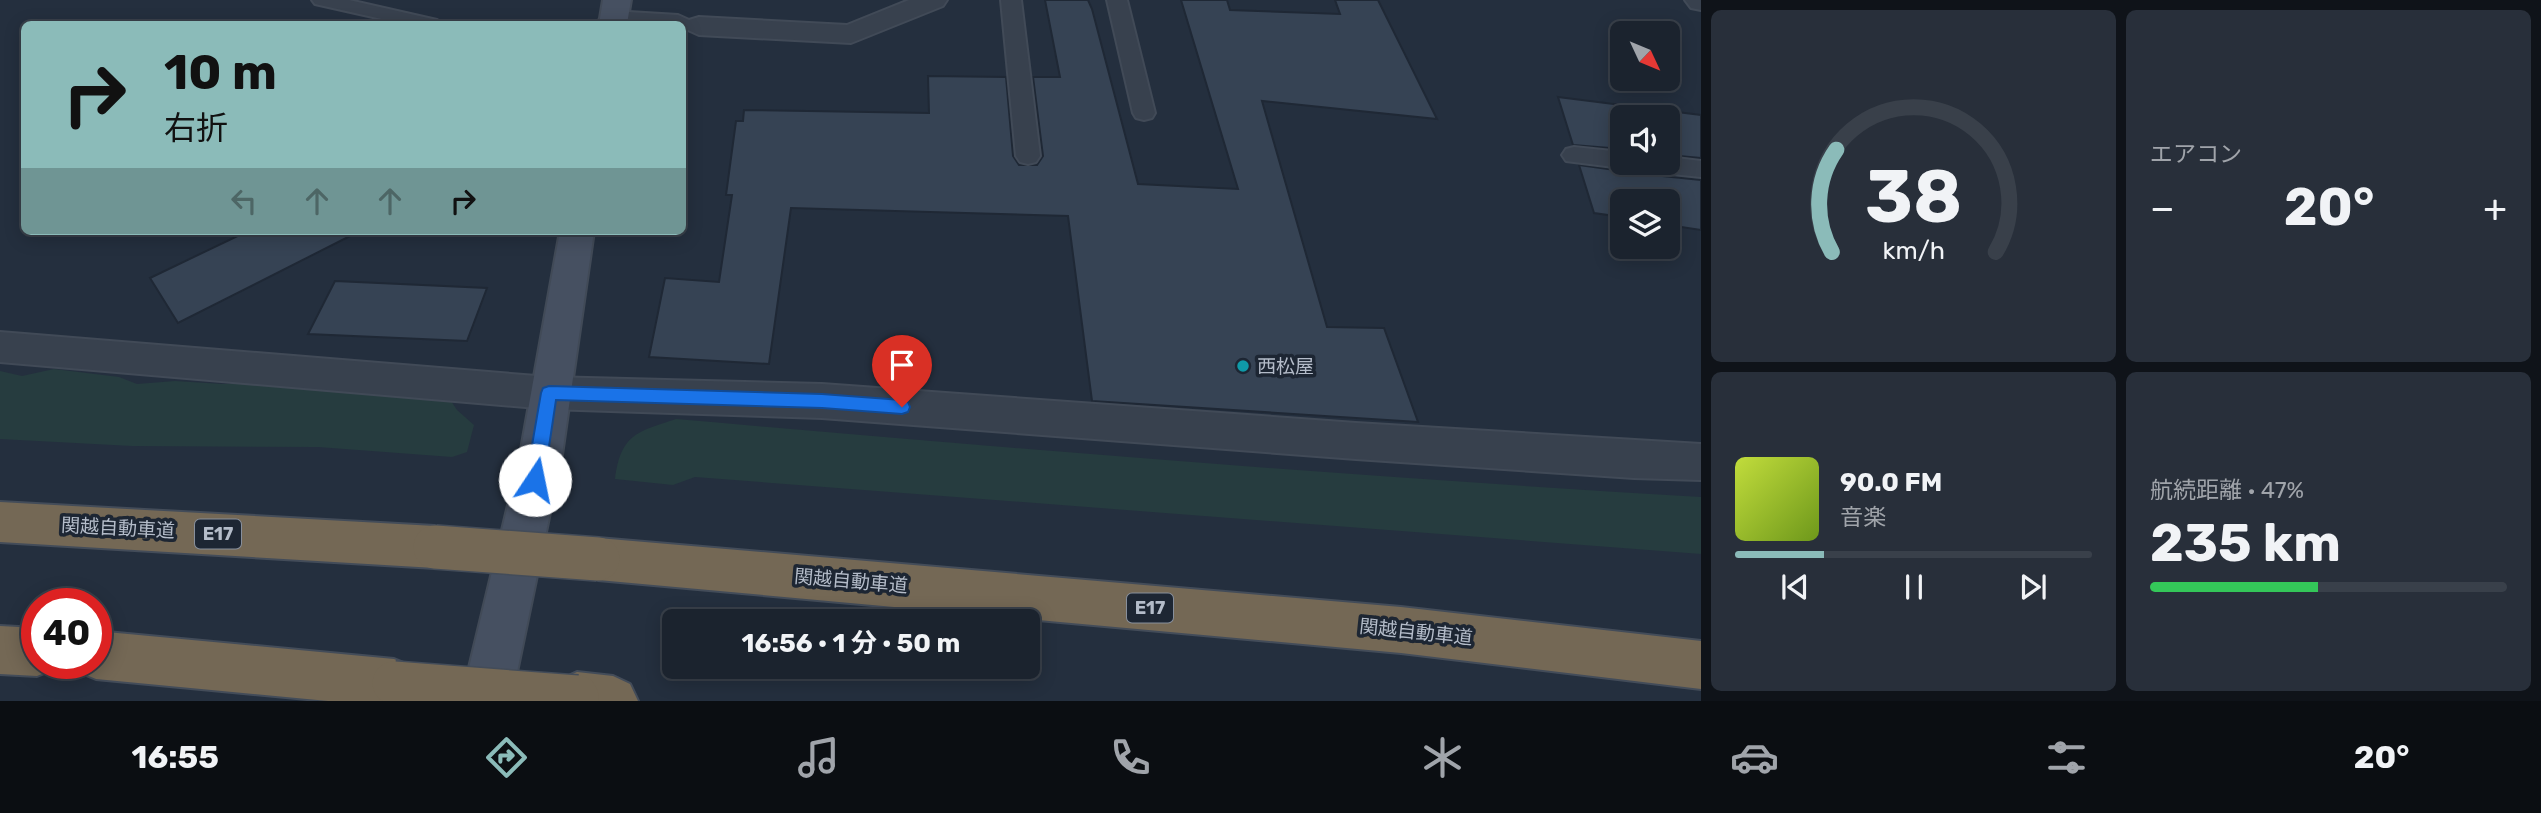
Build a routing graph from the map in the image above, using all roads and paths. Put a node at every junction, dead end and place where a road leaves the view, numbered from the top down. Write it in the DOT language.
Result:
graph roads {
  1 [pos="322,0"];
  2 [pos="933,0"];
  3 [pos="1011,0"];
  4 [pos="1117,0"];
  5 [pos="614,15"];
  6 [pos="692,19"];
  7 [pos="413,21"];
  8 [pos="1144,113"];
  9 [pos="1574,155"];
  10 [pos="1028,156"];
  11 [pos="1610,159"];
  12 [pos="1680,167"];
  13 [pos="1701,169"];
  14 [pos="576,235"];
  15 [pos="0,347"];
  16 [pos="549,393"];
  17 [pos="1701,462"];
  18 [pos="0,522"];
  19 [pos="1401,630"];
  20 [pos="1701,644"];
  21 [pos="0,650"];
  22 [pos="21,651"];
  23 [pos="112,657"];
  24 [pos="1701,665"];
  25 [pos="595,699"];
  26 [pos="486,701"];
  1 -- 7 [label="lane"];
  2 -- 6 [label="street"];
  3 -- 10 [label="lane"];
  4 -- 8 [label="lane"];
  5 -- 6 [label="street"];
  9 -- 11 [label="lane"];
  12 -- 13 [label="lane"];
  14 -- 16 [label="street"];
  15 -- 16 [label="street"];
  16 -- 17 [label="street"];
  16 -- 26 [label="street"];
  18 -- 19 [label="highway, 関越自動車道 / E17, bridge"];
  19 -- 20 [label="highway"];
  19 -- 24 [label="highway, 関越自動車道 / E17"];
  21 -- 22 [label="highway"];
  23 -- 25 [label="highway, bridge"];
}
